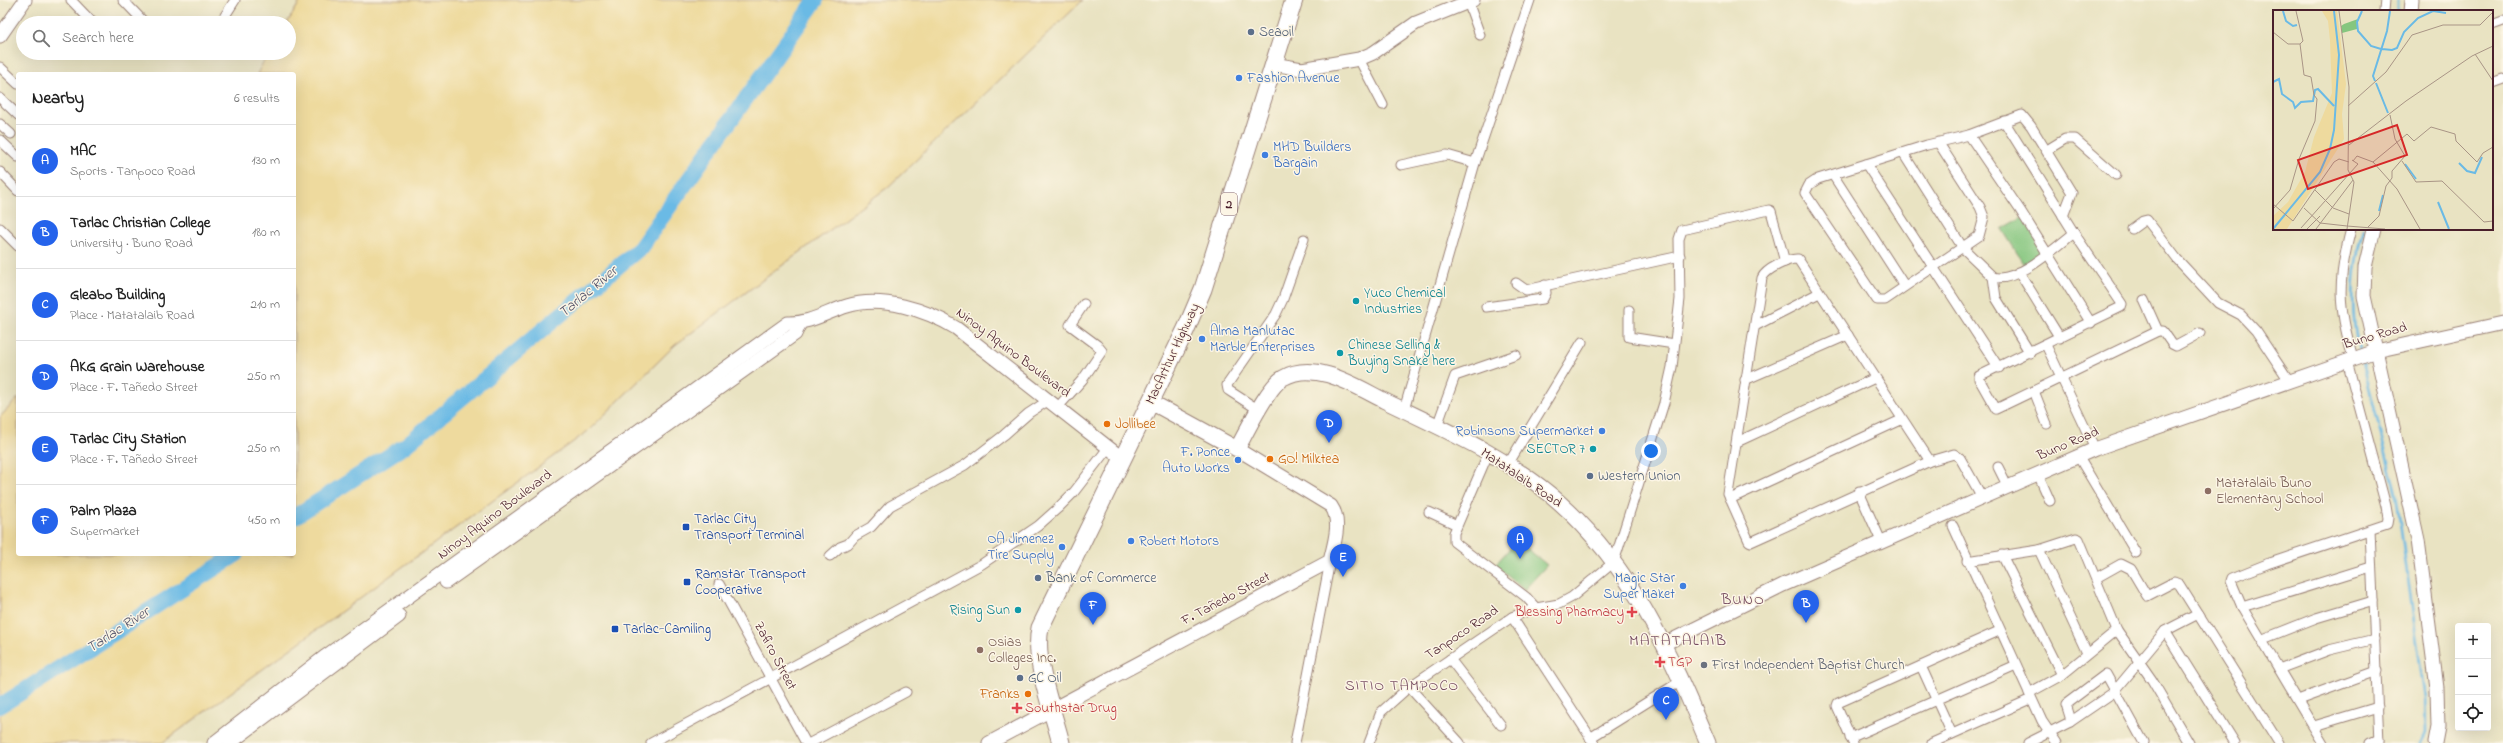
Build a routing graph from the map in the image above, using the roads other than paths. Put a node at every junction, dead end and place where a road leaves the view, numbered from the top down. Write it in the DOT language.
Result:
graph roads {
  1 [pos="26,0"];
  2 [pos="71,0"];
  3 [pos="123,0"];
  4 [pos="236,0"];
  5 [pos="1294,0"];
  6 [pos="1530,0"];
  7 [pos="2385,0"];
  8 [pos="2412,0"];
  9 [pos="1471,1"];
  10 [pos="2384,10"];
  11 [pos="2411,10"];
  12 [pos="86,16"];
  13 [pos="138,16"];
  14 [pos="225,16"];
  15 [pos="2503,21"];
  16 [pos="2493,25"];
  17 [pos="1480,35"];
  18 [pos="0,36"];
  19 [pos="1359,60"];
  20 [pos="1273,64"];
  21 [pos="0,67"];
  22 [pos="2503,79"];
  23 [pos="16,82"];
  24 [pos="2493,83"];
  25 [pos="0,98"];
  26 [pos="1383,105"];
  27 [pos="16,113"];
  28 [pos="2004,121"];
  29 [pos="0,124"];
  30 [pos="11,134"];
  31 [pos="1969,135"];
  32 [pos="0,140"];
  33 [pos="1938,142"];
  34 [pos="2047,150"];
  35 [pos="1903,152"];
  36 [pos="16,155"];
  37 [pos="1475,163"];
  38 [pos="1866,164"];
  39 [pos="1401,165"];
  40 [pos="0,172"];
  41 [pos="1833,175"];
  42 [pos="2116,175"];
  43 [pos="16,189"];
  44 [pos="2064,216"];
  45 [pos="0,228"];
  46 [pos="2132,229"];
  47 [pos="2351,230"];
  48 [pos="2374,230"];
  49 [pos="2074,233"];
  50 [pos="1304,239"];
  51 [pos="16,244"];
  52 [pos="1963,248"];
  53 [pos="2047,254"];
  54 [pos="1680,256"];
  55 [pos="1785,262"];
  56 [pos="1932,267"];
  57 [pos="2019,272"];
  58 [pos="1993,277"];
  59 [pos="1516,283"];
  60 [pos="1545,285"];
  61 [pos="1904,286"];
  62 [pos="1819,293"];
  63 [pos="2144,300"];
  64 [pos="1084,304"];
  65 [pos="1486,307"];
  66 [pos="1629,310"];
  67 [pos="800,323"];
  68 [pos="2091,323"];
  69 [pos="2503,323"];
  70 [pos="1755,326"];
  71 [pos="2158,331"];
  72 [pos="2200,333"];
  73 [pos="1848,335"];
  74 [pos="2060,338"];
  75 [pos="1582,342"];
  76 [pos="1674,344"];
  77 [pos="2046,345"];
  78 [pos="2376,351"];
  79 [pos="2030,353"];
  80 [pos="1516,355"];
  81 [pos="2350,360"];
  82 [pos="1999,368"];
  83 [pos="1875,378"];
  84 [pos="2060,378"];
  85 [pos="1745,380"];
  86 [pos="2290,382"];
  87 [pos="2034,391"];
  88 [pos="1151,402"];
  89 [pos="1053,404"];
  90 [pos="1259,410"];
  91 [pos="1404,410"];
  92 [pos="1901,420"];
  93 [pos="2047,424"];
  94 [pos="1437,426"];
  95 [pos="1737,442"];
  96 [pos="1108,448"];
  97 [pos="1237,449"];
  98 [pos="2095,449"];
  99 [pos="1488,454"];
  100 [pos="2078,456"];
  101 [pos="1123,458"];
  102 [pos="1930,461"];
  103 [pos="1508,466"];
  104 [pos="1998,467"];
  105 [pos="2038,474"];
  106 [pos="2008,487"];
  107 [pos="1859,492"];
  108 [pos="1982,497"];
  109 [pos="1730,499"];
  110 [pos="2050,501"];
  111 [pos="1429,512"];
  112 [pos="1457,525"];
  113 [pos="1953,526"];
  114 [pos="2370,530"];
  115 [pos="1881,542"];
  116 [pos="2040,550"];
  117 [pos="2136,553"];
  118 [pos="2002,555"];
  119 [pos="830,556"];
  120 [pos="1330,561"];
  121 [pos="1967,561"];
  122 [pos="1614,562"];
  123 [pos="2371,567"];
  124 [pos="2096,578"];
  125 [pos="719,584"];
  126 [pos="2373,600"];
  127 [pos="2242,607"];
  128 [pos="1536,608"];
  129 [pos="2198,614"];
  130 [pos="1512,617"];
  131 [pos="2117,630"];
  132 [pos="1999,631"];
  133 [pos="2165,631"];
  134 [pos="2263,639"];
  135 [pos="2376,639"];
  136 [pos="1664,644"];
  137 [pos="2087,653"];
  138 [pos="1450,659"];
  139 [pos="2140,663"];
  140 [pos="2016,665"];
  141 [pos="1921,666"];
  142 [pos="2280,669"];
  143 [pos="2377,671"];
  144 [pos="2062,675"];
  145 [pos="771,679"];
  146 [pos="1681,681"];
  147 [pos="1409,687"];
  148 [pos="906,692"];
  149 [pos="2114,692"];
  150 [pos="2030,696"];
  151 [pos="2298,700"];
  152 [pos="1936,701"];
  153 [pos="2378,707"];
  154 [pos="1053,710"];
  155 [pos="2070,722"];
  156 [pos="1501,725"];
  157 [pos="2314,726"];
  158 [pos="1952,734"];
  159 [pos="2050,734"];
  160 [pos="1592,740"];
  161 [pos="1852,740"];
  162 [pos="2379,741"];
  163 [pos="2141,742"];
  164 [pos="214,743"];
  165 [pos="230,743"];
  166 [pos="651,743"];
  167 [pos="806,743"];
  168 [pos="810,743"];
  169 [pos="989,743"];
  170 [pos="1061,743"];
  171 [pos="1295,743"];
  172 [pos="1369,743"];
  173 [pos="1460,743"];
  174 [pos="1708,743"];
  175 [pos="1932,743"];
  176 [pos="2028,743"];
  177 [pos="2057,743"];
  178 [pos="2189,743"];
  179 [pos="2235,743"];
  180 [pos="2279,743"];
  181 [pos="2323,743"];
  182 [pos="2370,743"];
  183 [pos="2435,743"];
  1 -- 18 [label="main road"];
  2 -- 12 [label="street"];
  3 -- 13 [label="street"];
  4 -- 14 [label="street"];
  5 -- 20 [label="highway, MacArthur Highway / 2"];
  6 -- 37 [label="street"];
  7 -- 10 [label="street"];
  8 -- 11 [label="main road"];
  9 -- 17 [label="street"];
  9 -- 19 [label="main road"];
  15 -- 16 [label="street"];
  19 -- 20 [label="main road"];
  19 -- 26 [label="street"];
  20 -- 88 [label="highway, MacArthur Highway / 2"];
  21 -- 23 [label="street"];
  22 -- 24 [label="street"];
  25 -- 27 [label="street"];
  28 -- 31 [label="street"];
  28 -- 34 [label="street"];
  28 -- 44 [label="street"];
  29 -- 30 [label="street"];
  31 -- 33 [label="street"];
  31 -- 53 [label="street"];
  32 -- 36 [label="street"];
  33 -- 35 [label="street"];
  33 -- 52 [label="street"];
  34 -- 42 [label="street"];
  34 -- 44 [label="street"];
  35 -- 38 [label="street"];
  35 -- 52 [label="street"];
  37 -- 39 [label="street"];
  37 -- 91 [label="street"];
  38 -- 41 [label="street"];
  38 -- 56 [label="street"];
  40 -- 43 [label="street"];
  41 -- 61 [label="street"];
  41 -- 61 [label="street"];
  44 -- 49 [label="street"];
  45 -- 51 [label="street"];
  46 -- 86 [label="street"];
  47 -- 81 [label="street"];
  48 -- 78 [label="main road"];
  49 -- 53 [label="street"];
  49 -- 68 [label="street"];
  50 -- 90 [label="street"];
  52 -- 56 [label="street"];
  52 -- 58 [label="street"];
  53 -- 57 [label="street"];
  53 -- 68 [label="street"];
  54 -- 55 [label="street"];
  54 -- 60 [label="street"];
  54 -- 76 [label="street"];
  55 -- 62 [label="street"];
  55 -- 70 [label="street"];
  56 -- 61 [label="street"];
  56 -- 82 [label="street"];
  57 -- 58 [label="street"];
  57 -- 74 [label="street"];
  58 -- 79 [label="street"];
  59 -- 60 [label="street"];
  60 -- 65 [label="street"];
  62 -- 70 [label="street"];
  62 -- 73 [label="street"];
  63 -- 71 [label="street"];
  64 -- 89 [label="street"];
  66 -- 76 [label="street"];
  67 -- 89 [label="main road, Ninoy Aquino Boulevard"];
  67 -- 164 [label="main road, Ninoy Aquino Boulevard"];
  67 -- 165 [label="main road, Ninoy Aquino Boulevard"];
  68 -- 74 [label="street"];
  69 -- 78 [label="main road, Buno Road"];
  70 -- 85 [label="street"];
  71 -- 72 [label="street"];
  71 -- 84 [label="street"];
  73 -- 83 [label="street"];
  73 -- 85 [label="street"];
  74 -- 77 [label="street"];
  75 -- 103 [label="street"];
  76 -- 122 [label="street"];
  77 -- 79 [label="street"];
  77 -- 84 [label="street"];
  78 -- 81 [label="main road, Buno Road"];
  78 -- 183 [label="main road"];
  79 -- 82 [label="street"];
  80 -- 94 [label="street"];
  81 -- 86 [label="main road, Buno Road"];
  81 -- 114 [label="street"];
  82 -- 87 [label="street"];
  83 -- 92 [label="street"];
  83 -- 95 [label="street"];
  84 -- 87 [label="street"];
  84 -- 98 [label="street"];
  85 -- 95 [label="street"];
  86 -- 98 [label="main road, Buno Road"];
  87 -- 93 [label="street"];
  88 -- 97 [label="main road"];
  88 -- 101 [label="highway, MacArthur Highway / 2"];
  89 -- 96 [label="main road, Ninoy Aquino Boulevard"];
  89 -- 119 [label="street"];
  90 -- 91 [label="main road, Matatalaib Road"];
  90 -- 97 [label="main road, Matatalaib Road"];
  91 -- 94 [label="main road, Matatalaib Road"];
  92 -- 102 [label="street"];
  92 -- 109 [label="street"];
  94 -- 99 [label="main road, Matatalaib Road"];
  95 -- 109 [label="street"];
  96 -- 101 [label="main road, Ninoy Aquino Boulevard"];
  96 -- 145 [label="street"];
  97 -- 120 [label="main road"];
  98 -- 100 [label="main road, Buno Road"];
  99 -- 103 [label="main road, Matatalaib Road"];
  99 -- 112 [label="street"];
  100 -- 105 [label="main road, Buno Road"];
  100 -- 117 [label="street"];
  101 -- 154 [label="highway, MacArthur Highway / 2"];
  102 -- 107 [label="street"];
  102 -- 108 [label="street"];
  103 -- 122 [label="main road, Matatalaib Road"];
  104 -- 106 [label="street"];
  105 -- 106 [label="main road, Buno Road"];
  105 -- 110 [label="street"];
  106 -- 108 [label="main road, Buno Road"];
  107 -- 109 [label="street"];
  107 -- 115 [label="street"];
  108 -- 115 [label="main road, Buno Road"];
  111 -- 112 [label="street"];
  112 -- 128 [label="street"];
  113 -- 121 [label="street"];
  114 -- 123 [label="street"];
  114 -- 127 [label="street"];
  115 -- 136 [label="main road, Buno Road"];
  116 -- 118 [label="street"];
  116 -- 124 [label="street"];
  116 -- 137 [label="street"];
  118 -- 121 [label="street"];
  118 -- 144 [label="street"];
  120 -- 154 [label="main road, F. Tañedo Street"];
  120 -- 171 [label="street"];
  121 -- 132 [label="street"];
  122 -- 128 [label="street, Tanpoco Road"];
  122 -- 136 [label="main road, Matatalaib Road"];
  123 -- 126 [label="street"];
  123 -- 127 [label="street"];
  124 -- 129 [label="street"];
  124 -- 131 [label="street"];
  125 -- 145 [label="street, Zafiro Street"];
  126 -- 134 [label="street"];
  126 -- 135 [label="street"];
  127 -- 134 [label="street"];
  128 -- 130 [label="street, Tanpoco Road"];
  129 -- 133 [label="street"];
  129 -- 180 [label="street"];
  130 -- 138 [label="street, Tanpoco Road"];
  130 -- 160 [label="street"];
  131 -- 137 [label="street"];
  131 -- 139 [label="street"];
  132 -- 140 [label="street"];
  132 -- 141 [label="street"];
  133 -- 139 [label="street"];
  133 -- 179 [label="street"];
  134 -- 142 [label="street"];
  135 -- 142 [label="street"];
  135 -- 143 [label="street"];
  136 -- 146 [label="main road, Matatalaib Road"];
  137 -- 144 [label="street"];
  138 -- 147 [label="street, Tanpoco Road"];
  138 -- 156 [label="street"];
  139 -- 149 [label="street"];
  139 -- 178 [label="street"];
  140 -- 150 [label="street"];
  140 -- 152 [label="street"];
  141 -- 152 [label="street"];
  141 -- 161 [label="street"];
  142 -- 151 [label="street"];
  143 -- 151 [label="street"];
  143 -- 153 [label="street"];
  144 -- 150 [label="street"];
  145 -- 166 [label="street"];
  145 -- 167 [label="street, Zafiro Street"];
  146 -- 160 [label="street"];
  146 -- 174 [label="main road, Matatalaib Road"];
  147 -- 172 [label="street, Tanpoco Road"];
  147 -- 173 [label="street"];
  148 -- 168 [label="street"];
  149 -- 155 [label="street"];
  149 -- 155 [label="street"];
  149 -- 163 [label="street"];
  150 -- 158 [label="street"];
  150 -- 159 [label="street"];
  151 -- 157 [label="street"];
  152 -- 158 [label="street"];
  152 -- 161 [label="street"];
  153 -- 157 [label="street"];
  153 -- 162 [label="street"];
  154 -- 169 [label="main road, F. Tañedo Street"];
  154 -- 170 [label="highway, MacArthur Highway / 2"];
  155 -- 159 [label="street"];
  157 -- 181 [label="street"];
  158 -- 175 [label="street"];
  159 -- 176 [label="street"];
  159 -- 177 [label="street"];
  162 -- 182 [label="street"];
}
